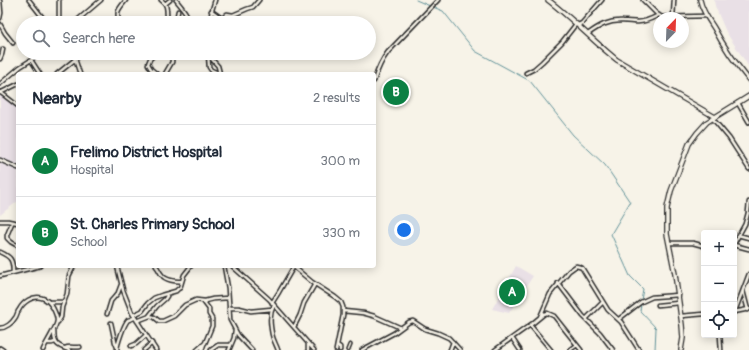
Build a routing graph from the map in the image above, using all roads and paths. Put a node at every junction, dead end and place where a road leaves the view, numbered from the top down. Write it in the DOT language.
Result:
graph roads {
  1 [pos="29,0"];
  2 [pos="59,0"];
  3 [pos="101,0"];
  4 [pos="126,0"];
  5 [pos="161,0"];
  6 [pos="170,0"];
  7 [pos="176,0"];
  8 [pos="215,0"];
  9 [pos="259,0"];
  10 [pos="438,0"];
  11 [pos="548,0"];
  12 [pos="602,0"];
  13 [pos="643,0"];
  14 [pos="674,0"];
  15 [pos="700,0"];
  16 [pos="0,1"];
  17 [pos="165,4"];
  18 [pos="178,10"];
  19 [pos="211,11"];
  20 [pos="656,12"];
  21 [pos="674,12"];
  22 [pos="166,15"];
  23 [pos="233,15"];
  24 [pos="42,16"];
  25 [pos="59,16"];
  26 [pos="82,16"];
  27 [pos="118,16"];
  28 [pos="177,16"];
  29 [pos="188,16"];
  30 [pos="211,16"];
  31 [pos="219,16"];
  32 [pos="224,16"];
  33 [pos="689,16"];
  34 [pos="706,16"];
  35 [pos="653,17"];
  36 [pos="0,18"];
  37 [pos="0,24"];
  38 [pos="577,24"];
  39 [pos="588,34"];
  40 [pos="13,43"];
  41 [pos="3,49"];
  42 [pos="0,59"];
  43 [pos="31,60"];
  44 [pos="74,60"];
  45 [pos="75,60"];
  46 [pos="149,60"];
  47 [pos="172,60"];
  48 [pos="208,60"];
  49 [pos="213,60"];
  50 [pos="37,72"];
  51 [pos="59,72"];
  52 [pos="79,72"];
  53 [pos="155,72"];
  54 [pos="166,72"];
  55 [pos="216,72"];
  56 [pos="220,72"];
  57 [pos="526,73"];
  58 [pos="376,75"];
  59 [pos="749,80"];
  60 [pos="0,84"];
  61 [pos="16,85"];
  62 [pos="1,93"];
  63 [pos="749,96"];
  64 [pos="738,102"];
  65 [pos="16,104"];
  66 [pos="714,118"];
  67 [pos="749,122"];
  68 [pos="0,160"];
  69 [pos="16,167"];
  70 [pos="749,168"];
  71 [pos="749,203"];
  72 [pos="749,214"];
  73 [pos="0,221"];
  74 [pos="12,223"];
  75 [pos="16,224"];
  76 [pos="737,236"];
  77 [pos="737,237"];
  78 [pos="749,238"];
  79 [pos="669,243"];
  80 [pos="16,245"];
  81 [pos="701,245"];
  82 [pos="737,245"];
  83 [pos="749,249"];
  84 [pos="0,252"];
  85 [pos="26,268"];
  86 [pos="73,268"];
  87 [pos="118,268"];
  88 [pos="158,268"];
  89 [pos="190,268"];
  90 [pos="224,268"];
  91 [pos="234,268"];
  92 [pos="293,268"];
  93 [pos="295,268"];
  94 [pos="13,272"];
  95 [pos="749,274"];
  96 [pos="0,276"];
  97 [pos="182,281"];
  98 [pos="122,284"];
  99 [pos="316,284"];
  100 [pos="558,284"];
  101 [pos="743,290"];
  102 [pos="166,294"];
  103 [pos="679,295"];
  104 [pos="228,298"];
  105 [pos="202,301"];
  106 [pos="50,302"];
  107 [pos="64,302"];
  108 [pos="604,302"];
  109 [pos="680,303"];
  110 [pos="273,304"];
  111 [pos="658,305"];
  112 [pos="737,306"];
  113 [pos="229,308"];
  114 [pos="272,308"];
  115 [pos="343,310"];
  116 [pos="748,310"];
  117 [pos="737,312"];
  118 [pos="107,314"];
  119 [pos="701,314"];
  120 [pos="133,316"];
  121 [pos="149,316"];
  122 [pos="681,316"];
  123 [pos="540,317"];
  124 [pos="586,319"];
  125 [pos="619,319"];
  126 [pos="136,321"];
  127 [pos="57,323"];
  128 [pos="111,323"];
  129 [pos="530,325"];
  130 [pos="294,327"];
  131 [pos="0,328"];
  132 [pos="401,328"];
  133 [pos="54,330"];
  134 [pos="235,330"];
  135 [pos="146,335"];
  136 [pos="512,338"];
  137 [pos="720,338"];
  138 [pos="55,342"];
  139 [pos="454,342"];
  140 [pos="152,343"];
  141 [pos="46,344"];
  142 [pos="204,344"];
  143 [pos="308,344"];
  144 [pos="231,345"];
  145 [pos="338,345"];
  146 [pos="350,345"];
  147 [pos="577,345"];
  148 [pos="131,346"];
  149 [pos="80,347"];
  150 [pos="0,348"];
  151 [pos="64,348"];
  152 [pos="117,349"];
  153 [pos="3,350"];
  154 [pos="43,350"];
  155 [pos="69,350"];
  156 [pos="144,350"];
  157 [pos="156,350"];
  158 [pos="197,350"];
  159 [pos="202,350"];
  160 [pos="211,350"];
  161 [pos="229,350"];
  162 [pos="252,350"];
  163 [pos="278,350"];
  164 [pos="308,350"];
  165 [pos="314,350"];
  166 [pos="336,350"];
  167 [pos="340,350"];
  168 [pos="348,350"];
  169 [pos="362,350"];
  170 [pos="450,350"];
  171 [pos="460,350"];
  172 [pos="495,350"];
  173 [pos="520,350"];
  174 [pos="551,350"];
  175 [pos="570,350"];
  176 [pos="581,350"];
  177 [pos="613,350"];
  178 [pos="639,350"];
  179 [pos="680,350"];
  180 [pos="721,350"];
  1 -- 24 [label="street"];
  2 -- 25 [label="street"];
  3 -- 26 [label="street"];
  4 -- 27 [label="street"];
  5 -- 17 [label="street"];
  6 -- 17 [label="street"];
  7 -- 29 [label="street"];
  8 -- 19 [label="street"];
  9 -- 23 [label="street"];
  10 -- 58 [label="street"];
  11 -- 38 [label="street"];
  12 -- 38 [label="street"];
  13 -- 20 [label="street"];
  14 -- 21 [label="street"];
  15 -- 34 [label="street"];
  16 -- 36 [label="street"];
  17 -- 22 [label="street"];
  18 -- 28 [label="street"];
  19 -- 30 [label="street"];
  19 -- 31 [label="street"];
  23 -- 32 [label="street"];
  33 -- 34 [label="street"];
  34 -- 59 [label="street"];
  35 -- 39 [label="street"];
  37 -- 40 [label="street"];
  38 -- 39 [label="street"];
  38 -- 57 [label="street"];
  39 -- 66 [label="street"];
  41 -- 42 [label="street"];
  43 -- 50 [label="street"];
  43 -- 60 [label="street"];
  44 -- 51 [label="street"];
  45 -- 52 [label="street"];
  46 -- 53 [label="street"];
  47 -- 54 [label="street"];
  48 -- 55 [label="street"];
  49 -- 56 [label="street"];
  61 -- 62 [label="street"];
  62 -- 65 [label="street"];
  63 -- 64 [label="street"];
  64 -- 66 [label="street"];
  64 -- 67 [label="street"];
  66 -- 70 [label="street"];
  66 -- 79 [label="street"];
  68 -- 69 [label="street"];
  71 -- 72 [label="street"];
  72 -- 76 [label="street"];
  73 -- 74 [label="street"];
  74 -- 75 [label="street"];
  74 -- 80 [label="street"];
  77 -- 78 [label="street"];
  79 -- 81 [label="street"];
  79 -- 103 [label="street"];
  82 -- 83 [label="street"];
  84 -- 94 [label="street"];
  85 -- 94 [label="street"];
  86 -- 107 [label="street"];
  87 -- 98 [label="street"];
  88 -- 97 [label="street"];
  89 -- 97 [label="street"];
  90 -- 104 [label="street"];
  91 -- 110 [label="street"];
  92 -- 110 [label="street"];
  93 -- 99 [label="street"];
  94 -- 96 [label="street"];
  95 -- 101 [label="street"];
  97 -- 102 [label="street"];
  98 -- 118 [label="street"];
  98 -- 120 [label="street"];
  99 -- 115 [label="street"];
  99 -- 130 [label="street"];
  100 -- 108 [label="street"];
  100 -- 123 [label="street"];
  100 -- 124 [label="street"];
  101 -- 112 [label="street"];
  101 -- 116 [label="street"];
  102 -- 120 [label="street"];
  102 -- 121 [label="street"];
  103 -- 109 [label="street"];
  103 -- 125 [label="street"];
  104 -- 105 [label="street"];
  104 -- 113 [label="street"];
  105 -- 121 [label="street"];
  105 -- 142 [label="street"];
  106 -- 107 [label="street"];
  106 -- 127 [label="street"];
  106 -- 131 [label="street"];
  107 -- 127 [label="street"];
  108 -- 124 [label="street"];
  108 -- 125 [label="street"];
  109 -- 111 [label="street"];
  109 -- 122 [label="street"];
  110 -- 114 [label="street"];
  110 -- 130 [label="street"];
  113 -- 114 [label="street"];
  113 -- 134 [label="street"];
  114 -- 163 [label="street"];
  115 -- 132 [label="street"];
  115 -- 145 [label="street"];
  116 -- 117 [label="street"];
  119 -- 122 [label="street"];
  120 -- 126 [label="street"];
  120 -- 152 [label="street"];
  121 -- 126 [label="street"];
  122 -- 179 [label="street"];
  123 -- 129 [label="street"];
  123 -- 147 [label="street"];
  124 -- 177 [label="street"];
  125 -- 178 [label="street"];
  126 -- 135 [label="street"];
  127 -- 133 [label="street"];
  128 -- 152 [label="street"];
  129 -- 136 [label="street"];
  129 -- 174 [label="street"];
  130 -- 143 [label="street"];
  132 -- 139 [label="street"];
  132 -- 169 [label="street"];
  133 -- 138 [label="street"];
  133 -- 141 [label="street"];
  134 -- 144 [label="street"];
  134 -- 162 [label="street"];
  135 -- 140 [label="street"];
  135 -- 148 [label="street"];
  136 -- 172 [label="street"];
  136 -- 173 [label="street"];
  137 -- 180 [label="street"];
  138 -- 141 [label="street"];
  138 -- 151 [label="street"];
  139 -- 170 [label="street"];
  139 -- 171 [label="street"];
  140 -- 156 [label="street"];
  140 -- 157 [label="street"];
  141 -- 154 [label="street"];
  142 -- 158 [label="street"];
  142 -- 159 [label="street"];
  143 -- 164 [label="street"];
  143 -- 165 [label="street"];
  144 -- 160 [label="street"];
  144 -- 161 [label="street"];
  145 -- 166 [label="street"];
  145 -- 167 [label="street"];
  146 -- 168 [label="street"];
  147 -- 175 [label="street"];
  147 -- 176 [label="street"];
  149 -- 151 [label="street"];
  150 -- 153 [label="street"];
  151 -- 155 [label="street"];
}
